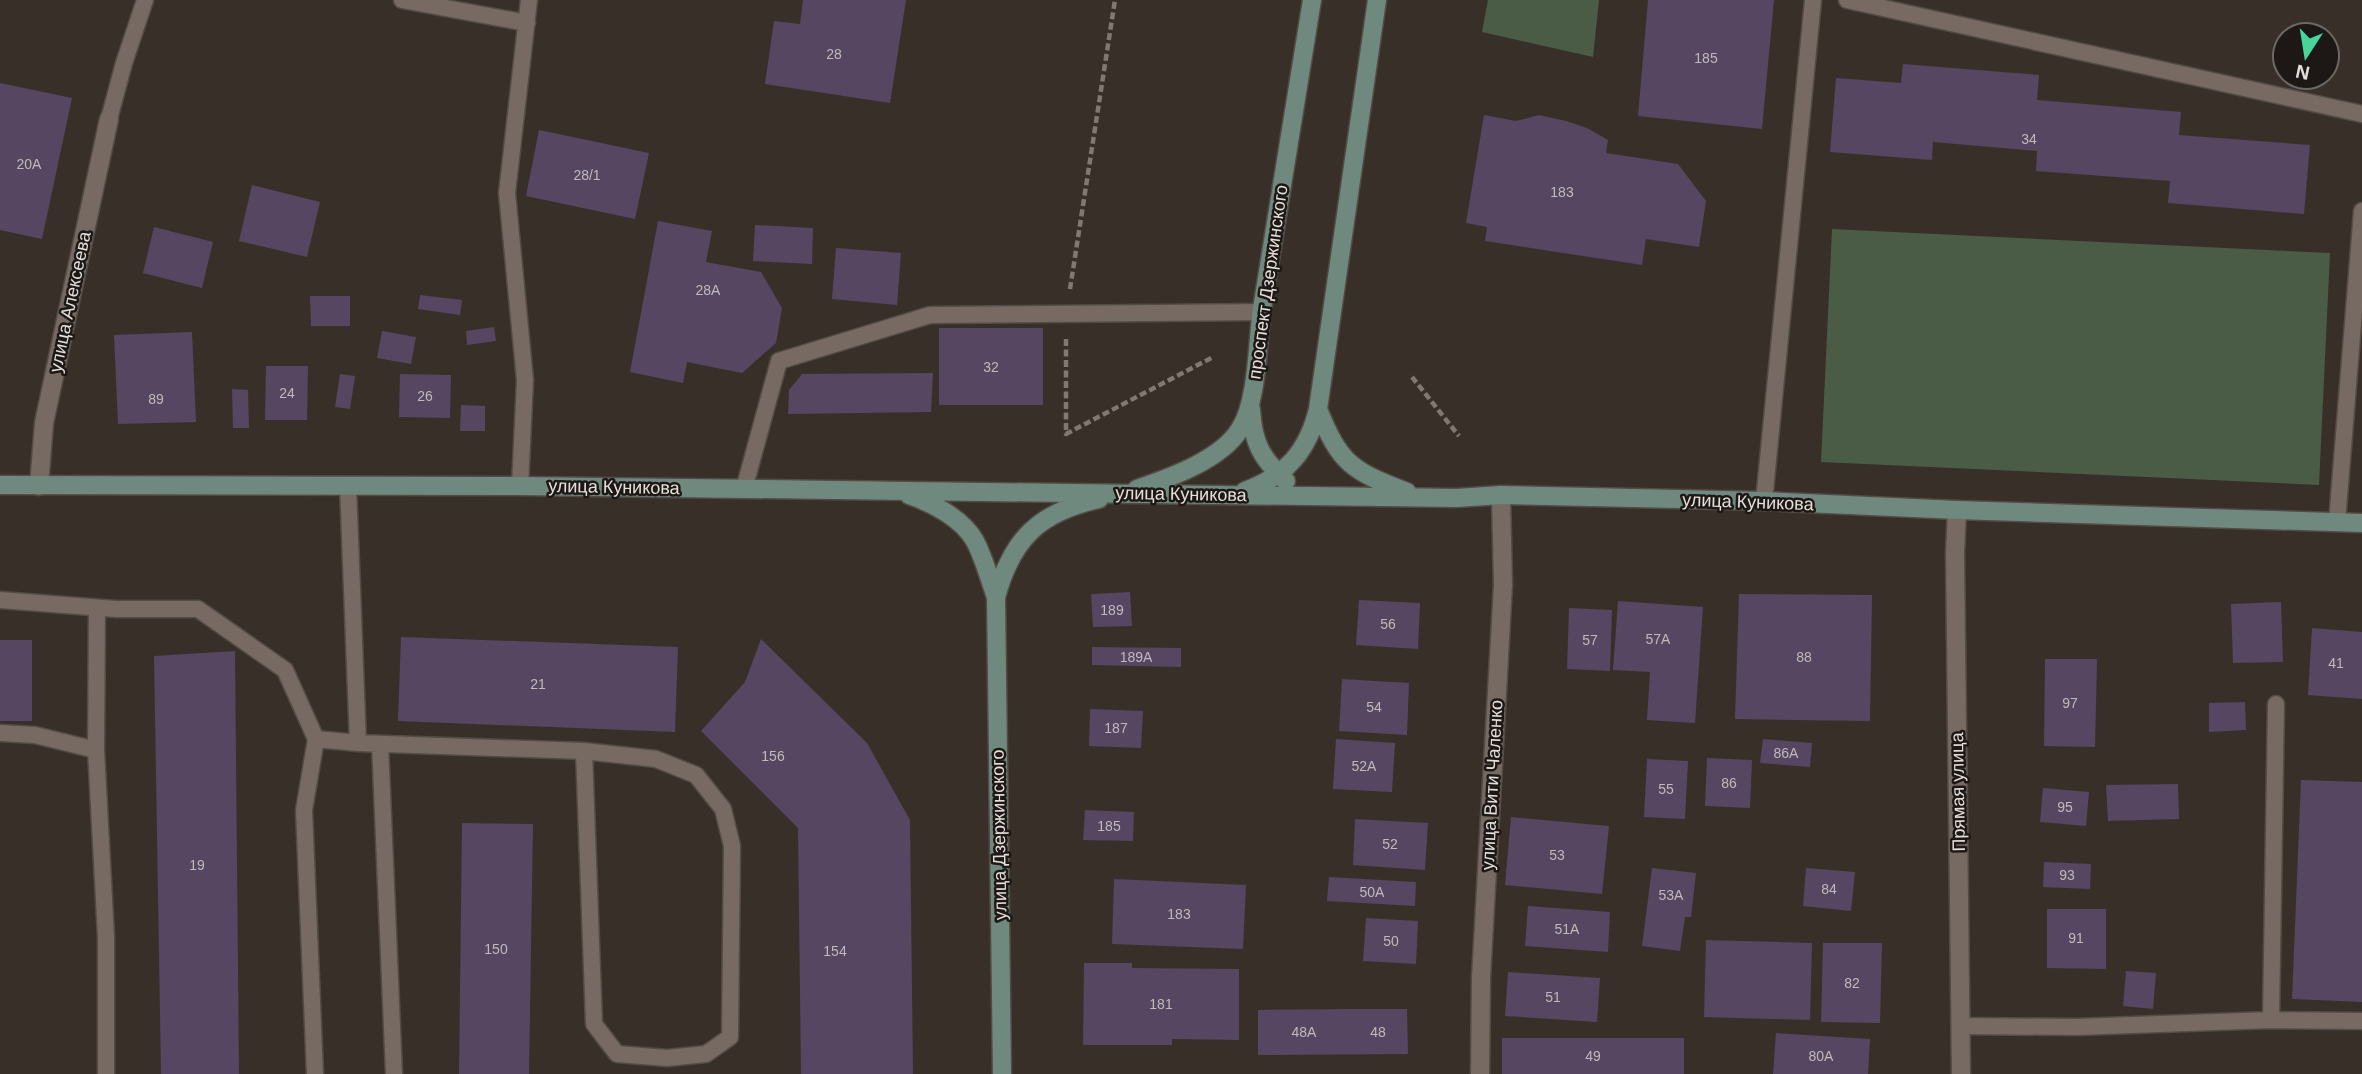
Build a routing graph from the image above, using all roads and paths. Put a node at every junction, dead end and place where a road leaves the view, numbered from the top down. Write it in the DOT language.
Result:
graph roads {
  1 [pos="145,0"];
  2 [pos="402,0"];
  3 [pos="529,0"];
  4 [pos="1115,0"];
  5 [pos="1312,0"];
  6 [pos="1377,0"];
  7 [pos="1813,0"];
  8 [pos="1847,0"];
  9 [pos="527,23"];
  10 [pos="2362,114"];
  11 [pos="109,119"];
  12 [pos="2362,212"];
  13 [pos="1262,312"];
  14 [pos="1066,313"];
  15 [pos="1213,357"];
  16 [pos="1412,377"];
  17 [pos="1251,402"];
  18 [pos="1318,409"];
  19 [pos="1459,436"];
  20 [pos="1278,474"];
  21 [pos="0,485"];
  22 [pos="39,486"];
  23 [pos="348,486"];
  24 [pos="520,486"];
  25 [pos="744,489"];
  26 [pos="895,491"];
  27 [pos="1125,494"];
  28 [pos="1235,495"];
  29 [pos="1501,495"];
  30 [pos="1317,496"];
  31 [pos="1420,497"];
  32 [pos="1764,501"];
  33 [pos="1957,510"];
  34 [pos="2337,522"];
  35 [pos="2362,523"];
  36 [pos="996,597"];
  37 [pos="0,600"];
  38 [pos="97,608"];
  39 [pos="2276,704"];
  40 [pos="0,733"];
  41 [pos="316,739"];
  42 [pos="358,743"];
  43 [pos="380,744"];
  44 [pos="96,750"];
  45 [pos="584,751"];
  46 [pos="2271,1020"];
  47 [pos="2362,1021"];
  48 [pos="1961,1026"];
  49 [pos="106,1074"];
  50 [pos="315,1074"];
  51 [pos="394,1074"];
  52 [pos="1002,1074"];
  53 [pos="1480,1074"];
  54 [pos="1961,1074"];
  1 -- 11 [label="lane"];
  2 -- 9 [label="lane"];
  3 -- 9 [label="lane"];
  4 -- 14 [label="path"];
  5 -- 13 [label="street, проспект Дзержинского"];
  6 -- 18 [label="street"];
  7 -- 32 [label="lane"];
  8 -- 10 [label="lane"];
  9 -- 24 [label="lane"];
  11 -- 22 [label="street, улица Алексеева"];
  12 -- 34 [label="lane"];
  13 -- 14 [label="lane"];
  13 -- 17 [label="street, проспект Дзержинского"];
  14 -- 15 [label="path"];
  14 -- 25 [label="lane"];
  16 -- 19 [label="path"];
  17 -- 20 [label="street"];
  17 -- 27 [label="street, проспект Дзержинского"];
  18 -- 20 [label="street"];
  18 -- 31 [label="street"];
  20 -- 28 [label="street"];
  20 -- 30 [label="street"];
  21 -- 22 [label="street, улица Куникова"];
  22 -- 23 [label="street, улица Куникова"];
  23 -- 24 [label="street, улица Куникова"];
  23 -- 42 [label="lane"];
  24 -- 25 [label="street, улица Куникова"];
  25 -- 26 [label="street, улица Куникова"];
  26 -- 27 [label="street, улица Куникова"];
  26 -- 36 [label="street"];
  27 -- 28 [label="street, улица Куникова"];
  27 -- 36 [label="street"];
  28 -- 30 [label="street, улица Куникова"];
  29 -- 31 [label="street, улица Куникова"];
  29 -- 32 [label="street, улица Куникова"];
  29 -- 53 [label="street, улица Вити Чаленко"];
  30 -- 31 [label="street, улица Куникова"];
  32 -- 33 [label="street, улица Куникова"];
  33 -- 34 [label="street, улица Куникова"];
  33 -- 48 [label="street, Прямая улица"];
  34 -- 35 [label="street, улица Куникова"];
  36 -- 52 [label="street, улица Дзержинского"];
  37 -- 38 [label="lane"];
  38 -- 41 [label="lane"];
  38 -- 44 [label="lane"];
  39 -- 46 [label="lane"];
  40 -- 44 [label="lane"];
  41 -- 42 [label="lane"];
  41 -- 50 [label="lane"];
  42 -- 43 [label="lane"];
  43 -- 45 [label="lane"];
  43 -- 51 [label="lane"];
  44 -- 49 [label="lane"];
  45 -- 45 [label="lane"];
  46 -- 47 [label="lane"];
  46 -- 48 [label="lane"];
  48 -- 54 [label="street, Прямая улица"];
}
